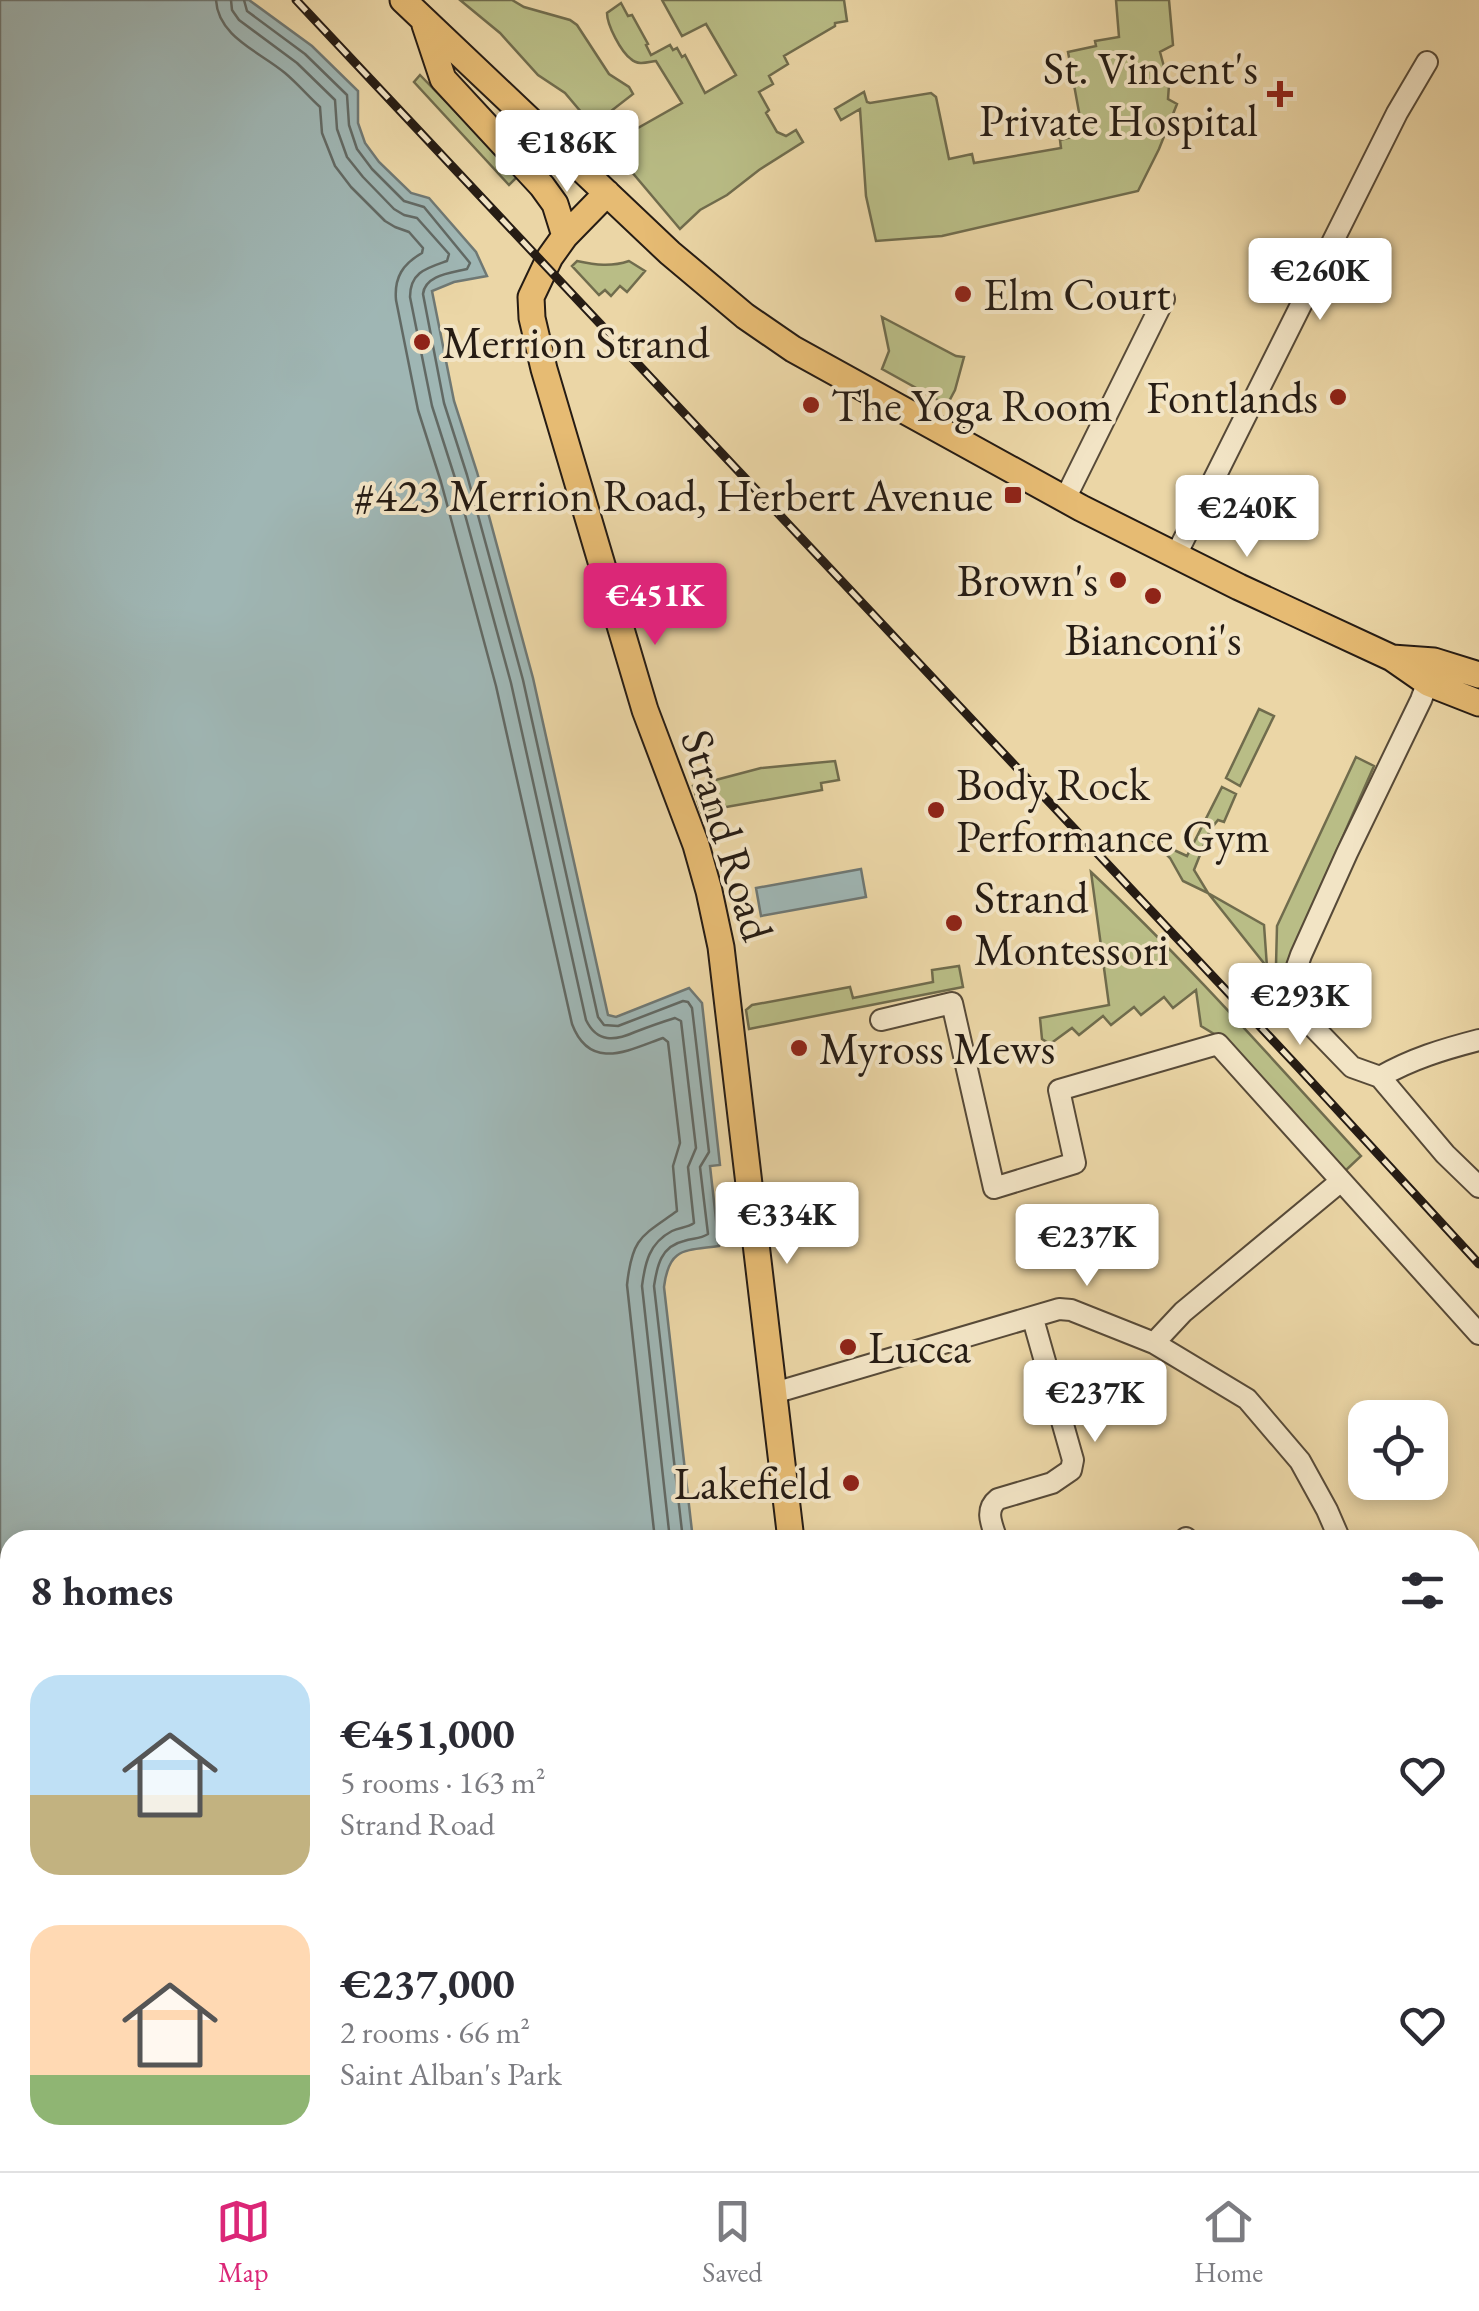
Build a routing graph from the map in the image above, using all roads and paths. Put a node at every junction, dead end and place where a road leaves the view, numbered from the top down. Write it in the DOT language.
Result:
graph roads {
  1 [pos="404,0"];
  2 [pos="423,20"];
  3 [pos="1427,62"];
  4 [pos="607,193"];
  5 [pos="565,236"];
  6 [pos="1164,299"];
  7 [pos="1065,498"];
  8 [pos="1176,555"];
  9 [pos="1431,672"];
  10 [pos="1479,675"];
  11 [pos="1479,703"];
  12 [pos="882,1020"];
  13 [pos="1479,1040"];
  14 [pos="1380,1077"];
  15 [pos="1341,1181"];
  16 [pos="1479,1187"];
  17 [pos="1033,1319"];
  18 [pos="1479,1334"];
  19 [pos="1154,1343"];
  20 [pos="774,1393"];
  21 [pos="790,1530"];
  22 [pos="993,1530"];
  23 [pos="1336,1530"];
  1 -- 2 [label="main road"];
  2 -- 4 [label="main road"];
  2 -- 5 [label="main road"];
  3 -- 8 [label="street"];
  4 -- 5 [label="main road, Strand Road"];
  4 -- 7 [label="main road"];
  5 -- 20 [label="main road, Strand Road"];
  6 -- 7 [label="street"];
  7 -- 8 [label="main road"];
  8 -- 9 [label="main road"];
  9 -- 10 [label="main road"];
  9 -- 11 [label="main road"];
  9 -- 14 [label="street"];
  12 -- 15 [label="street"];
  13 -- 14 [label="street"];
  14 -- 16 [label="street"];
  15 -- 18 [label="street"];
  15 -- 19 [label="street"];
  17 -- 19 [label="street"];
  17 -- 20 [label="street"];
  17 -- 22 [label="street"];
  19 -- 23 [label="street"];
  20 -- 21 [label="main road, Strand Road"];
}
